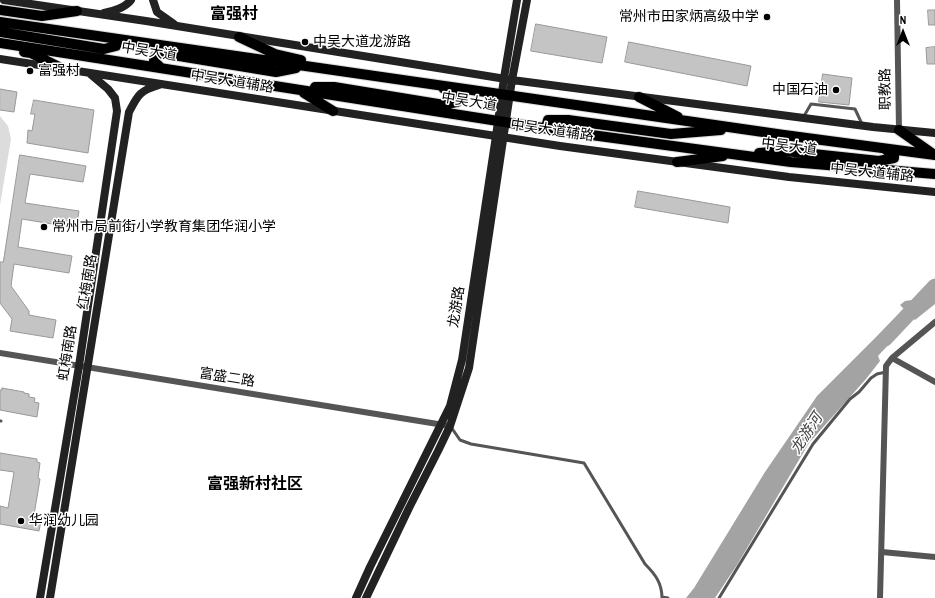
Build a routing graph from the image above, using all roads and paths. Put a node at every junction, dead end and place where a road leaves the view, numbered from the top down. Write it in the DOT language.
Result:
graph roads {
  1 [pos="4,0"];
  2 [pos="131,0"];
  3 [pos="153,0"];
  4 [pos="517,0"];
  5 [pos="527,0"];
  6 [pos="897,0"];
  7 [pos="0,10"];
  8 [pos="77,11"];
  9 [pos="98,14"];
  10 [pos="0,22"];
  11 [pos="176,26"];
  12 [pos="0,32"];
  13 [pos="239,37"];
  14 [pos="111,38"];
  15 [pos="0,43"];
  16 [pos="0,48"];
  17 [pos="0,59"];
  18 [pos="306,66"];
  19 [pos="62,68"];
  20 [pos="161,68"];
  21 [pos="330,70"];
  22 [pos="89,72"];
  23 [pos="508,79"];
  24 [pos="161,84"];
  25 [pos="439,86"];
  26 [pos="283,87"];
  27 [pos="298,90"];
  28 [pos="505,95"];
  29 [pos="639,97"];
  30 [pos="333,111"];
  31 [pos="803,118"];
  32 [pos="502,121"];
  33 [pos="685,121"];
  34 [pos="862,126"];
  35 [pos="739,129"];
  36 [pos="899,130"];
  37 [pos="562,131"];
  38 [pos="935,133"];
  39 [pos="500,137"];
  40 [pos="885,149"];
  41 [pos="737,154"];
  42 [pos="935,155"];
  43 [pos="677,162"];
  44 [pos="935,166"];
  45 [pos="935,171"];
  46 [pos="913,173"];
  47 [pos="935,174"];
  48 [pos="935,181"];
  49 [pos="935,192"];
  50 [pos="935,322"];
  51 [pos="0,353"];
  52 [pos="892,358"];
  53 [pos="83,367"];
  54 [pos="886,372"];
  55 [pos="935,382"];
  56 [pos="441,424"];
  57 [pos="450,426"];
  58 [pos="882,552"];
  59 [pos="935,557"];
  60 [pos="662,597"];
  61 [pos="40,598"];
  62 [pos="50,598"];
  63 [pos="356,598"];
  64 [pos="366,598"];
  65 [pos="668,598"];
  66 [pos="719,598"];
  67 [pos="880,598"];
  1 -- 8 [label="main road"];
  2 -- 9 [label="main road"];
  3 -- 11 [label="main road"];
  4 -- 23 [label="main road, 龙游路"];
  5 -- 23 [label="main road, 龙游路"];
  6 -- 36 [label="street, 职教路"];
  7 -- 8 [label="main road"];
  8 -- 9 [label="main road"];
  9 -- 11 [label="main road"];
  10 -- 14 [label="main road, 中吴大道"];
  11 -- 13 [label="main road"];
  12 -- 14 [label="main road"];
  13 -- 21 [label="main road"];
  13 -- 23 [label="main road"];
  14 -- 18 [label="main road, 中吴大道"];
  15 -- 20 [label="main road, 中吴大道"];
  16 -- 19 [label="main road"];
  17 -- 19 [label="main road, 中吴大道辅路"];
  18 -- 20 [label="main road"];
  18 -- 21 [label="main road, 中吴大道"];
  19 -- 22 [label="main road, 中吴大道辅路"];
  20 -- 26 [label="main road, 中吴大道"];
  21 -- 25 [label="main road, 中吴大道"];
  22 -- 24 [label="main road, 中吴大道辅路"];
  22 -- 53 [label="main road, 虹梅南路"];
  23 -- 28 [label="main road, 龙游路"];
  23 -- 29 [label="main road"];
  24 -- 30 [label="main road, 中吴大道辅路"];
  24 -- 53 [label="main road, 红梅南路"];
  25 -- 26 [label="main road"];
  25 -- 28 [label="main road, 中吴大道"];
  26 -- 27 [label="main road, 中吴大道"];
  27 -- 30 [label="main road"];
  27 -- 32 [label="main road, 中吴大道"];
  28 -- 32 [label="main road, 龙游路"];
  28 -- 33 [label="main road, 中吴大道"];
  29 -- 31 [label="main road"];
  29 -- 33 [label="main road"];
  30 -- 39 [label="main road, 中吴大道辅路"];
  31 -- 34 [label="main road"];
  31 -- 34 [label="lane"];
  32 -- 37 [label="main road, 中吴大道"];
  32 -- 39 [label="main road, 龙游路"];
  33 -- 35 [label="main road, 中吴大道"];
  34 -- 36 [label="main road"];
  35 -- 37 [label="main road"];
  35 -- 40 [label="main road, 中吴大道"];
  36 -- 38 [label="main road"];
  36 -- 42 [label="main road"];
  37 -- 41 [label="main road, 中吴大道"];
  39 -- 43 [label="main road, 中吴大道辅路"];
  39 -- 56 [label="main road, 龙游路"];
  39 -- 57 [label="main road, 龙游路"];
  40 -- 41 [label="main road"];
  40 -- 42 [label="main road, 中吴大道"];
  41 -- 43 [label="main road"];
  41 -- 46 [label="main road, 中吴大道"];
  43 -- 49 [label="main road, 中吴大道辅路"];
  44 -- 45 [label="main road"];
  46 -- 47 [label="main road, 中吴大道"];
  46 -- 48 [label="main road"];
  50 -- 52 [label="street"];
  51 -- 53 [label="street, 富盛二路"];
  52 -- 54 [label="street"];
  52 -- 55 [label="street"];
  53 -- 56 [label="street, 富盛二路"];
  53 -- 61 [label="main road, 虹梅南路"];
  53 -- 62 [label="main road, 红梅南路"];
  54 -- 58 [label="street"];
  54 -- 66 [label="lane"];
  56 -- 57 [label="street, 富盛二路"];
  56 -- 63 [label="main road, 龙游路"];
  57 -- 60 [label="lane"];
  57 -- 64 [label="main road, 龙游路"];
  58 -- 59 [label="street"];
  58 -- 67 [label="street"];
  60 -- 65 [label="lane"];
}
